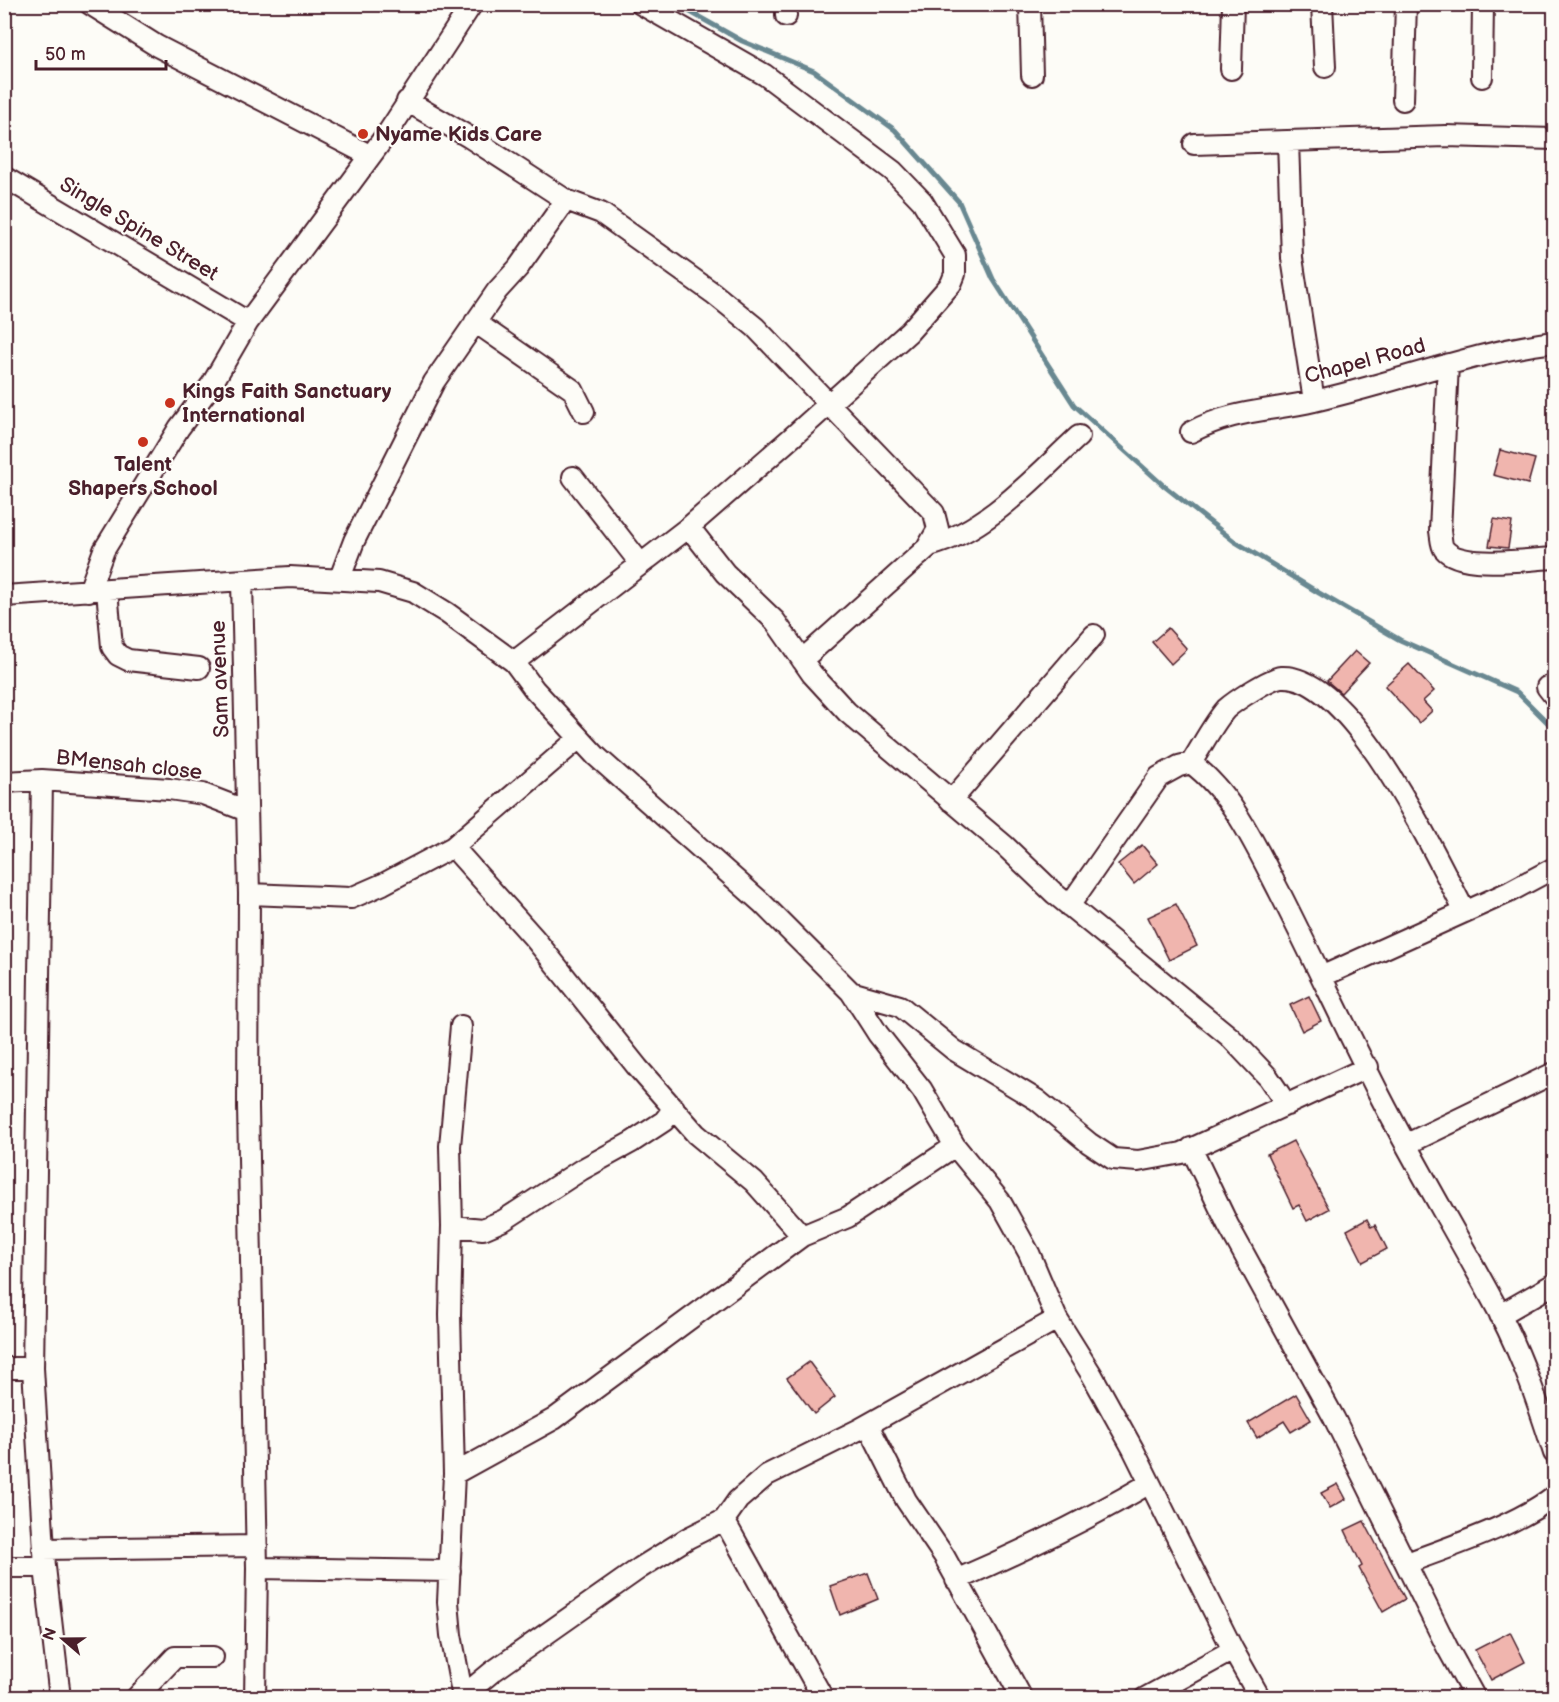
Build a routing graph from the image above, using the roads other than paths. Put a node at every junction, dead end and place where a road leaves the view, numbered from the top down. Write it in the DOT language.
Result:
graph roads {
  1 [pos="90,4"];
  2 [pos="472,4"];
  3 [pos="641,4"];
  4 [pos="1030,4"];
  5 [pos="1233,4"];
  6 [pos="1322,4"];
  7 [pos="1406,4"];
  8 [pos="1483,4"];
  9 [pos="1325,67"];
  10 [pos="1231,69"];
  11 [pos="1032,75"];
  12 [pos="1482,77"];
  13 [pos="1403,100"];
  14 [pos="407,101"];
  15 [pos="1554,140"];
  16 [pos="1288,141"];
  17 [pos="1194,144"];
  18 [pos="369,155"];
  19 [pos="4,177"];
  20 [pos="566,200"];
  21 [pos="248,322"];
  22 [pos="475,322"];
  23 [pos="1554,342"];
  24 [pos="1448,364"];
  25 [pos="1314,401"];
  26 [pos="828,405"];
  27 [pos="584,412"];
  28 [pos="1191,432"];
  29 [pos="1079,436"];
  30 [pos="573,477"];
  31 [pos="689,527"];
  32 [pos="929,546"];
  33 [pos="1554,558"];
  34 [pos="640,563"];
  35 [pos="340,578"];
  36 [pos="242,580"];
  37 [pos="98,590"];
  38 [pos="4,596"];
  39 [pos="1094,635"];
  40 [pos="802,660"];
  41 [pos="514,663"];
  42 [pos="199,668"];
  43 [pos="578,739"];
  44 [pos="1191,763"];
  45 [pos="42,780"];
  46 [pos="4,783"];
  47 [pos="951,801"];
  48 [pos="247,811"];
  49 [pos="453,847"];
  50 [pos="1554,868"];
  51 [pos="249,894"];
  52 [pos="1069,906"];
  53 [pos="1465,912"];
  54 [pos="1323,976"];
  55 [pos="851,992"];
  56 [pos="461,1026"];
  57 [pos="1368,1067"];
  58 [pos="1554,1073"];
  59 [pos="1287,1105"];
  60 [pos="674,1108"];
  61 [pos="1407,1144"];
  62 [pos="955,1146"];
  63 [pos="1191,1148"];
  64 [pos="453,1226"];
  65 [pos="802,1236"];
  66 [pos="1554,1284"];
  67 [pos="1500,1315"];
  68 [pos="1057,1319"];
  69 [pos="4,1368"];
  70 [pos="33,1368"];
  71 [pos="868,1425"];
  72 [pos="1554,1453"];
  73 [pos="454,1474"];
  74 [pos="1150,1483"];
  75 [pos="1554,1496"];
  76 [pos="724,1520"];
  77 [pos="257,1546"];
  78 [pos="44,1558"];
  79 [pos="1407,1563"];
  80 [pos="4,1567"];
  81 [pos="257,1568"];
  82 [pos="450,1571"];
  83 [pos="956,1580"];
  84 [pos="1233,1650"];
  85 [pos="213,1657"];
  86 [pos="463,1697"];
  87 [pos="60,1698"];
  88 [pos="136,1698"];
  89 [pos="255,1698"];
  90 [pos="823,1698"];
  91 [pos="1022,1698"];
  92 [pos="1145,1698"];
  93 [pos="1260,1698"];
  94 [pos="1475,1698"];
  1 -- 18 [label="street"];
  2 -- 14 [label="street"];
  3 -- 26 [label="street"];
  4 -- 11 [label="street"];
  5 -- 10 [label="street"];
  6 -- 9 [label="street"];
  7 -- 13 [label="street"];
  8 -- 12 [label="street"];
  14 -- 18 [label="street"];
  14 -- 20 [label="street"];
  15 -- 16 [label="street"];
  16 -- 17 [label="street"];
  16 -- 25 [label="street"];
  18 -- 21 [label="street"];
  19 -- 21 [label="street, Single Spine Street"];
  20 -- 22 [label="street"];
  20 -- 26 [label="street"];
  21 -- 37 [label="street"];
  22 -- 27 [label="street"];
  22 -- 35 [label="street"];
  23 -- 24 [label="street, Chapel Road"];
  24 -- 25 [label="street, Chapel Road"];
  24 -- 33 [label="street"];
  25 -- 28 [label="street, Chapel Road"];
  26 -- 31 [label="street"];
  26 -- 32 [label="street"];
  29 -- 32 [label="street"];
  30 -- 34 [label="street"];
  31 -- 34 [label="street"];
  31 -- 40 [label="street"];
  32 -- 40 [label="street"];
  34 -- 41 [label="street"];
  35 -- 36 [label="street"];
  35 -- 41 [label="street"];
  36 -- 37 [label="street"];
  36 -- 48 [label="street, Sam avenue"];
  37 -- 38 [label="street"];
  37 -- 42 [label="street"];
  39 -- 47 [label="street"];
  40 -- 47 [label="street"];
  41 -- 43 [label="street"];
  43 -- 49 [label="street"];
  43 -- 55 [label="street"];
  44 -- 52 [label="street"];
  44 -- 53 [label="street"];
  44 -- 54 [label="street"];
  45 -- 46 [label="street, BMensah close"];
  45 -- 48 [label="street, BMensah close"];
  45 -- 70 [label="street"];
  47 -- 52 [label="street"];
  48 -- 51 [label="street, Sam avenue"];
  49 -- 51 [label="street"];
  49 -- 60 [label="street"];
  50 -- 53 [label="street"];
  51 -- 77 [label="street, Sam avenue"];
  52 -- 59 [label="street"];
  53 -- 54 [label="street"];
  54 -- 57 [label="street"];
  55 -- 62 [label="street"];
  55 -- 63 [label="street"];
  56 -- 64 [label="street"];
  57 -- 59 [label="street"];
  57 -- 61 [label="street"];
  58 -- 61 [label="street"];
  59 -- 63 [label="street"];
  60 -- 64 [label="street"];
  60 -- 65 [label="street"];
  61 -- 67 [label="street"];
  62 -- 65 [label="street"];
  62 -- 68 [label="street"];
  63 -- 79 [label="street"];
  64 -- 73 [label="street"];
  65 -- 73 [label="street"];
  66 -- 67 [label="street"];
  67 -- 72 [label="street"];
  68 -- 71 [label="street"];
  68 -- 74 [label="street"];
  69 -- 70 [label="street"];
  70 -- 78 [label="street"];
  71 -- 76 [label="street"];
  71 -- 83 [label="street"];
  73 -- 82 [label="street"];
  74 -- 83 [label="street"];
  74 -- 84 [label="street"];
  75 -- 79 [label="street"];
  76 -- 86 [label="street"];
  76 -- 90 [label="street"];
  77 -- 78 [label="street"];
  77 -- 81 [label="street, Sam avenue"];
  78 -- 80 [label="street"];
  78 -- 87 [label="street"];
  79 -- 94 [label="street"];
  81 -- 82 [label="street"];
  81 -- 89 [label="street, Sam avenue"];
  82 -- 86 [label="street"];
  83 -- 91 [label="street"];
  84 -- 92 [label="street"];
  84 -- 93 [label="street"];
  85 -- 88 [label="street"];
}
